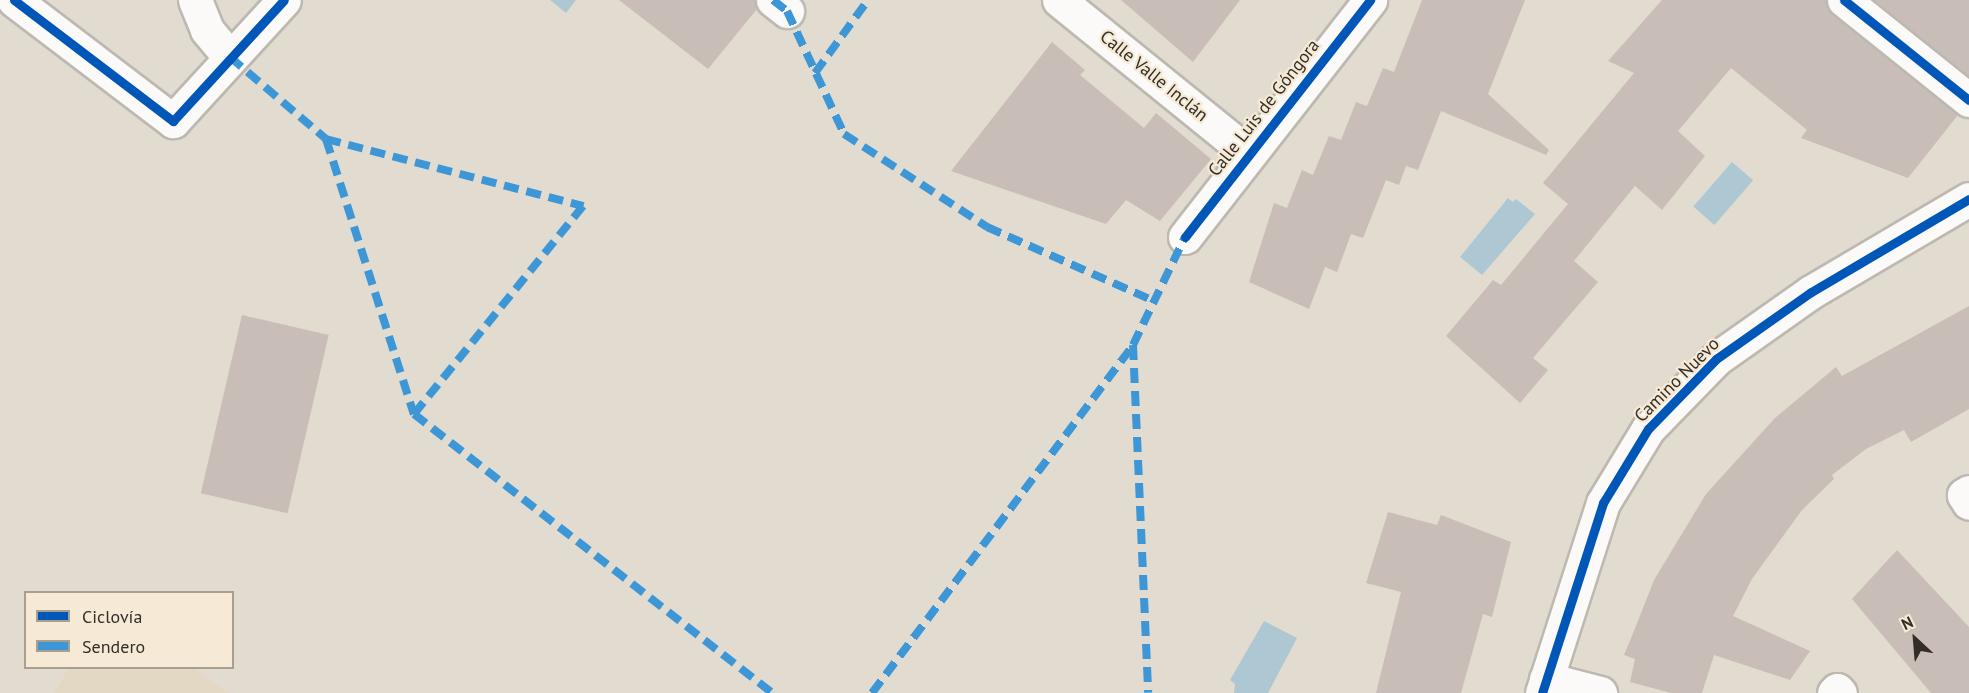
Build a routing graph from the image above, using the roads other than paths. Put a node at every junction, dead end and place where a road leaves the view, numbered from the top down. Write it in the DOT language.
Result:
graph roads {
  1 [pos="14,0"];
  2 [pos="195,0"];
  3 [pos="284,0"];
  4 [pos="1059,0"];
  5 [pos="1370,0"];
  6 [pos="1844,0"];
  7 [pos="230,57"];
  8 [pos="1969,100"];
  9 [pos="1248,153"];
  10 [pos="1969,199"];
  11 [pos="1185,237"];
  12 [pos="1969,492"];
  13 [pos="1969,503"];
  14 [pos="1544,686"];
  15 [pos="1600,693"];
  16 [pos="1834,693"];
  17 [pos="1840,693"];
  1 -- 7 [label="street"];
  2 -- 7 [label="street"];
  3 -- 7 [label="street"];
  4 -- 9 [label="street, Calle Valle Inclán"];
  5 -- 9 [label="street, Calle Luis de Góngora"];
  6 -- 8 [label="street"];
  9 -- 11 [label="street, Calle Luis de Góngora"];
  10 -- 14 [label="street, Camino Nuevo"];
  12 -- 13 [label="street"];
  14 -- 15 [label="street"];
  16 -- 17 [label="street"];
}
